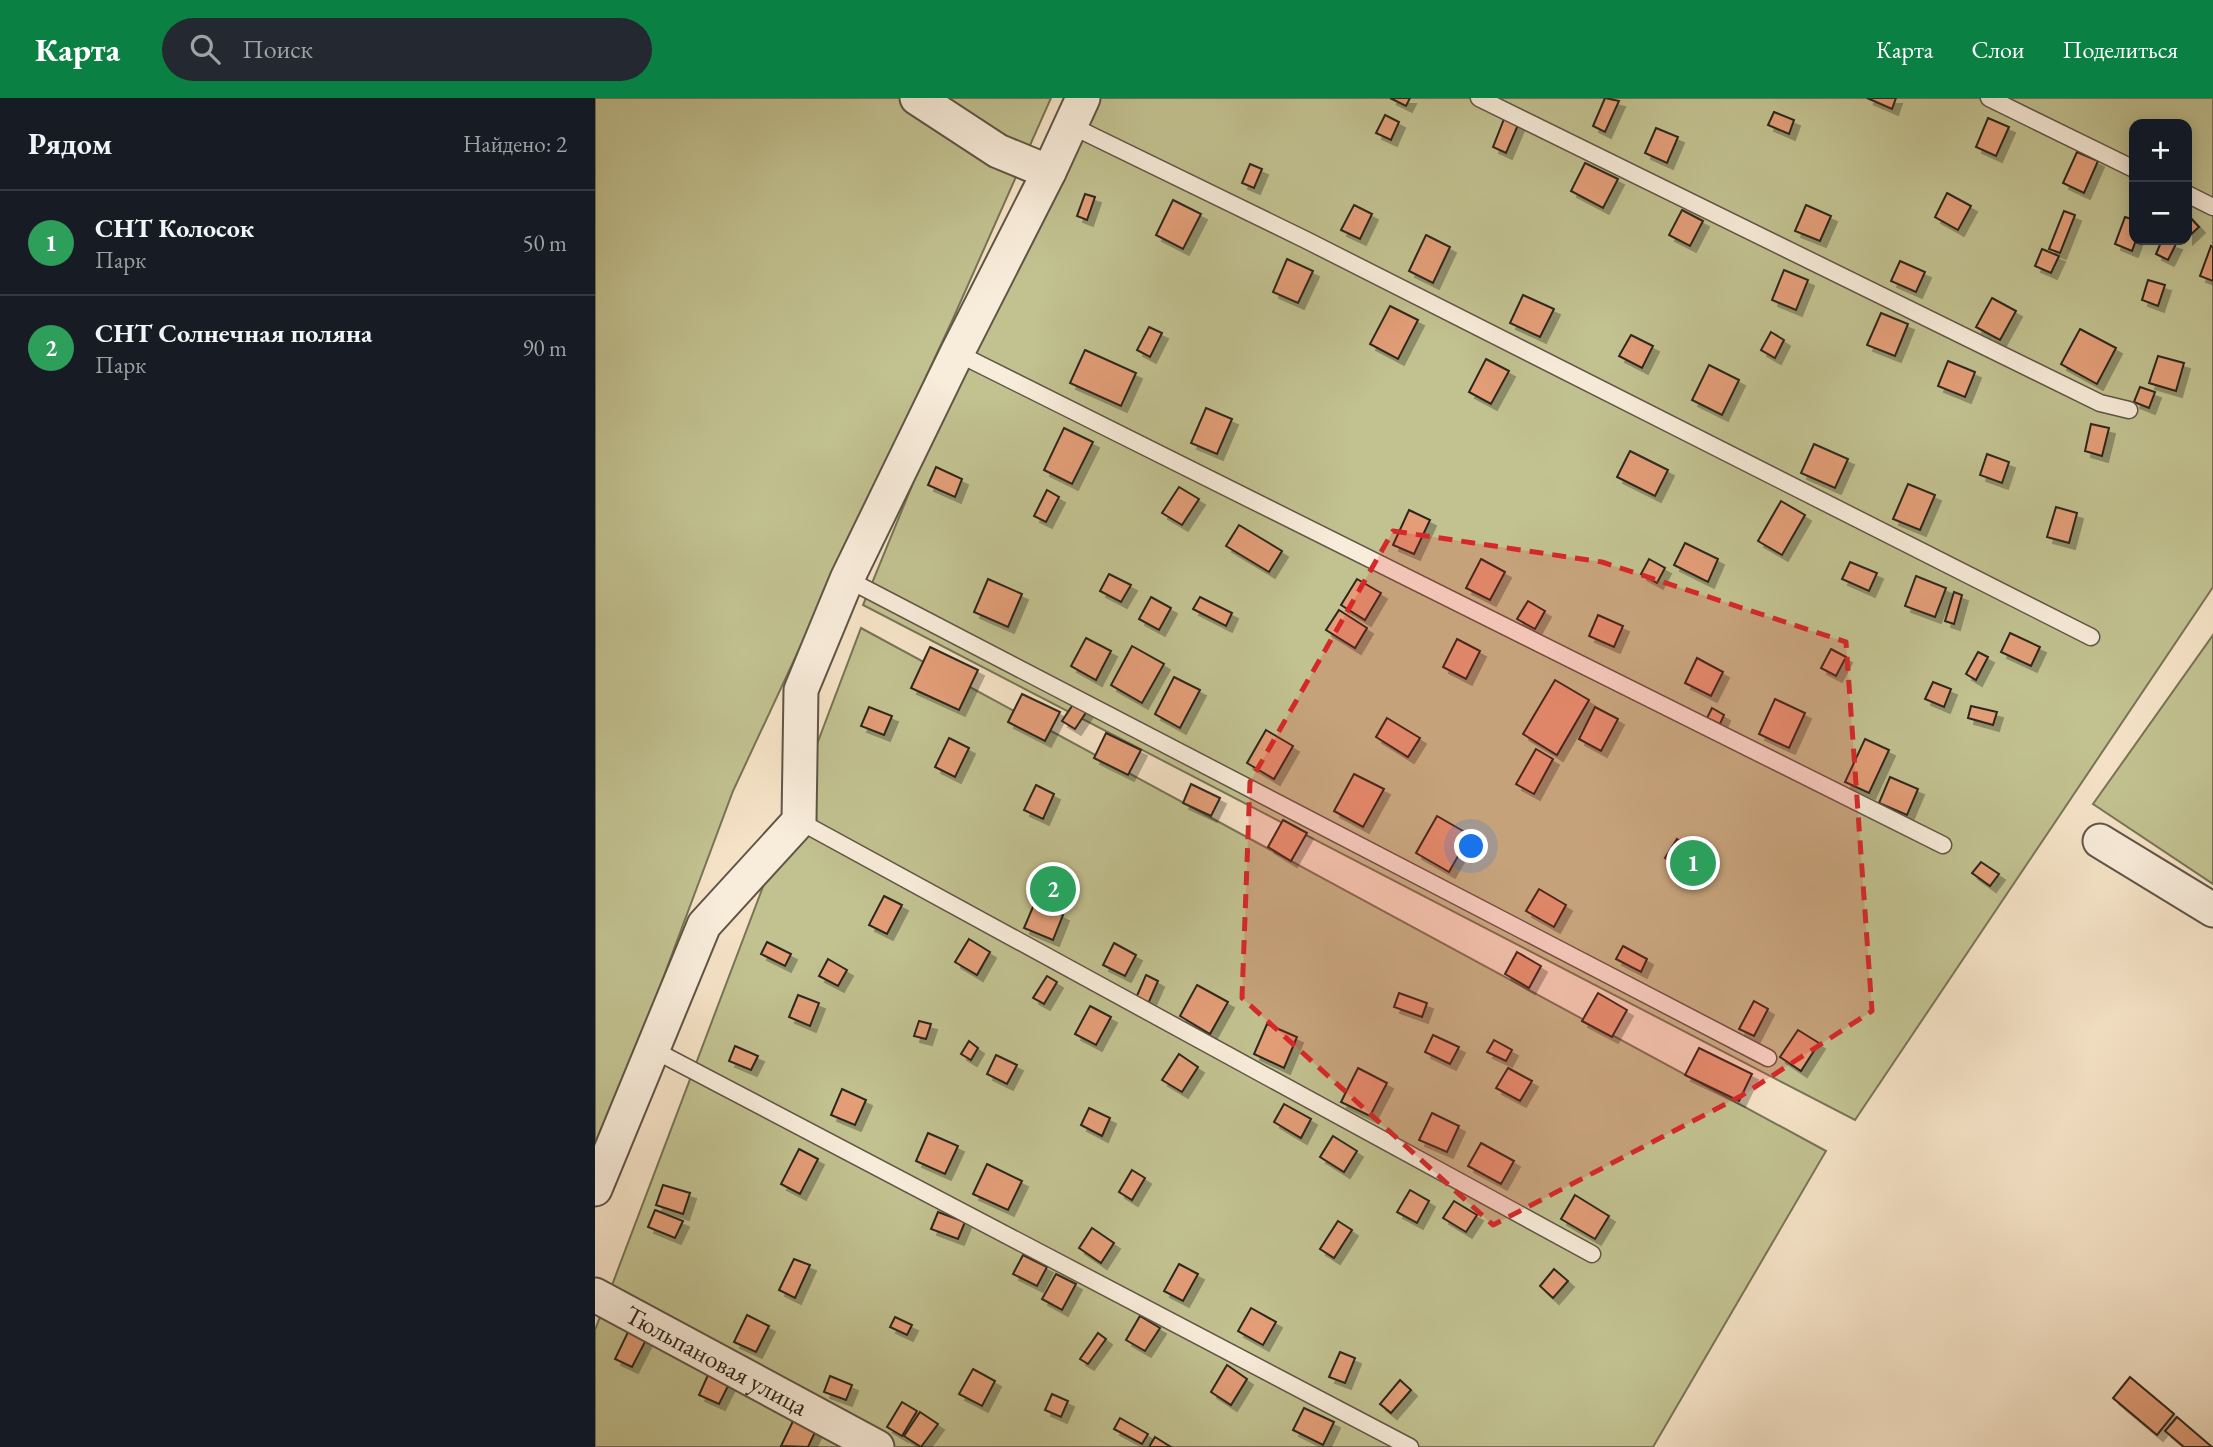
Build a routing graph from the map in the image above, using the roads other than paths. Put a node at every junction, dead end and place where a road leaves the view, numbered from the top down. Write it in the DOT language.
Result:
graph roads {
  1 [pos="917,98"];
  2 [pos="1479,98"];
  3 [pos="1989,98"];
  4 [pos="1077,112"];
  5 [pos="2129,167"];
  6 [pos="1049,172"];
  7 [pos="2192,196"];
  8 [pos="2213,207"];
  9 [pos="957,353"];
  10 [pos="2129,410"];
  11 [pos="847,579"];
  12 [pos="2091,637"];
  13 [pos="799,821"];
  14 [pos="2099,841"];
  15 [pos="1943,845"];
  16 [pos="2213,910"];
  17 [pos="652,1049"];
  18 [pos="1768,1058"];
  19 [pos="595,1189"];
  20 [pos="1592,1254"];
  21 [pos="595,1295"];
  22 [pos="877,1447"];
  23 [pos="1410,1447"];
  1 -- 6 [label="street"];
  2 -- 10 [label="lane"];
  3 -- 5 [label="lane"];
  4 -- 6 [label="street"];
  4 -- 12 [label="lane"];
  6 -- 9 [label="street"];
  7 -- 8 [label="lane"];
  9 -- 11 [label="street"];
  9 -- 15 [label="lane"];
  11 -- 13 [label="street"];
  11 -- 18 [label="lane"];
  13 -- 17 [label="street"];
  13 -- 20 [label="lane"];
  14 -- 16 [label="street"];
  17 -- 19 [label="street"];
  17 -- 23 [label="lane"];
  21 -- 22 [label="street, Тюльпановая улица"];
}
